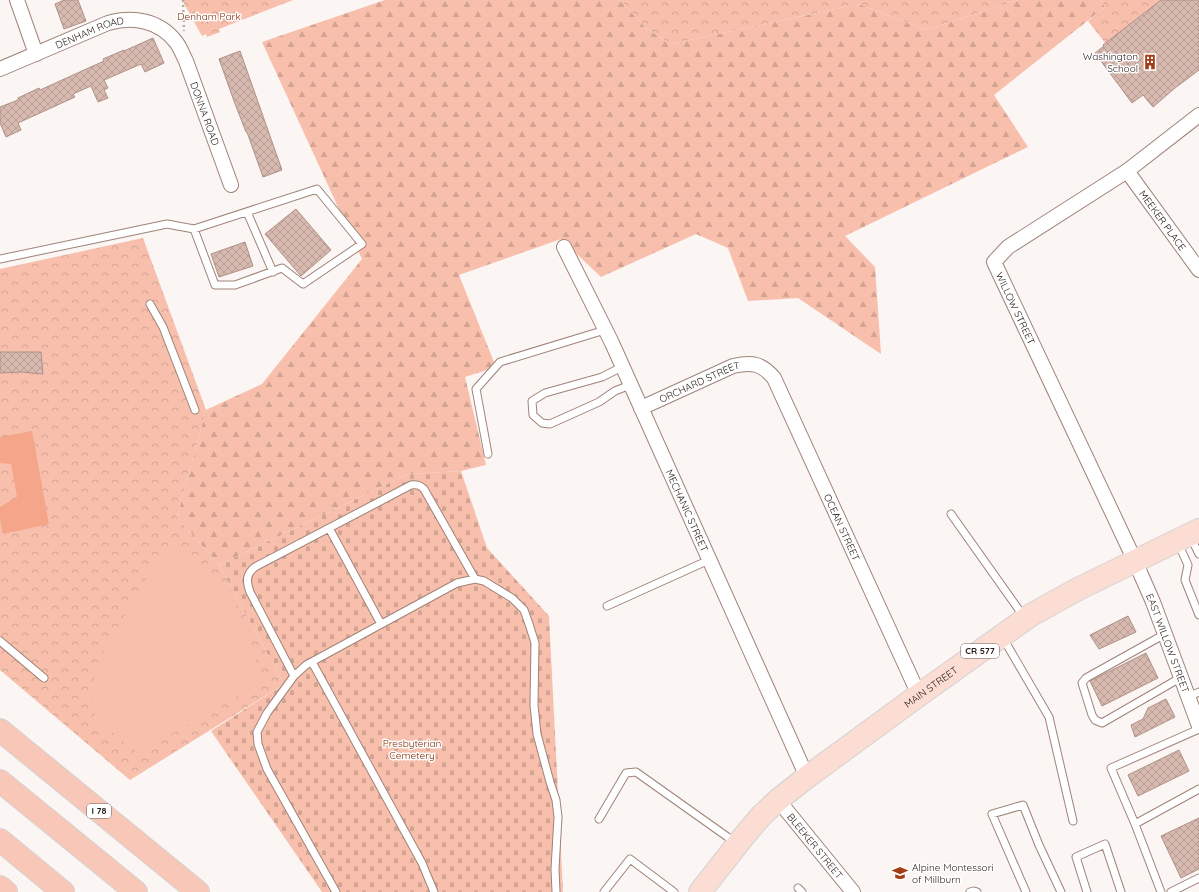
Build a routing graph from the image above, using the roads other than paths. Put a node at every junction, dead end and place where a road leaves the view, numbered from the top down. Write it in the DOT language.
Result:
graph roads {
  1 [pos="17,0"];
  2 [pos="176,42"];
  3 [pos="36,54"];
  4 [pos="0,69"];
  5 [pos="1199,115"];
  6 [pos="1127,171"];
  7 [pos="231,185"];
  8 [pos="247,212"];
  9 [pos="194,229"];
  10 [pos="564,247"];
  11 [pos="0,259"];
  12 [pos="1199,270"];
  13 [pos="272,272"];
  14 [pos="150,304"];
  15 [pos="605,330"];
  16 [pos="759,365"];
  17 [pos="622,367"];
  18 [pos="630,385"];
  19 [pos="641,408"];
  20 [pos="196,410"];
  21 [pos="488,454"];
  22 [pos="951,514"];
  23 [pos="329,528"];
  24 [pos="1188,535"];
  25 [pos="1199,554"];
  26 [pos="709,560"];
  27 [pos="1135,561"];
  28 [pos="474,579"];
  29 [pos="608,606"];
  30 [pos="1199,615"];
  31 [pos="1025,619"];
  32 [pos="381,624"];
  33 [pos="1165,634"];
  34 [pos="1002,636"];
  35 [pos="0,641"];
  36 [pos="312,662"];
  37 [pos="294,676"];
  38 [pos="44,678"];
  39 [pos="1180,678"];
  40 [pos="919,695"];
  41 [pos="1193,695"];
  42 [pos="1199,726"];
  43 [pos="1199,729"];
  44 [pos="0,730"];
  45 [pos="807,777"];
  46 [pos="0,780"];
  47 [pos="1199,789"];
  48 [pos="778,800"];
  49 [pos="599,819"];
  50 [pos="1073,820"];
  51 [pos="1135,824"];
  52 [pos="0,840"];
  53 [pos="737,844"];
  54 [pos="1199,878"];
  55 [pos="0,887"];
  56 [pos="6,892"];
  57 [pos="63,892"];
  58 [pos="136,892"];
  59 [pos="198,892"];
  60 [pos="336,892"];
  61 [pos="434,892"];
  62 [pos="556,892"];
  63 [pos="604,892"];
  64 [pos="674,892"];
  65 [pos="700,892"];
  66 [pos="853,892"];
  67 [pos="970,892"];
  68 [pos="976,892"];
  69 [pos="1026,892"];
  70 [pos="1061,892"];
  71 [pos="1087,892"];
  72 [pos="1121,892"];
  73 [pos="1161,892"];
  74 [pos="1171,892"];
  1 -- 3 [label="street"];
  2 -- 3 [label="street, DENHAM ROAD"];
  2 -- 7 [label="street, DONNA ROAD"];
  3 -- 4 [label="street, DENHAM ROAD"];
  5 -- 6 [label="street, WILLOW STREET"];
  6 -- 12 [label="street, MEEKER PLACE"];
  6 -- 27 [label="street, WILLOW STREET"];
  8 -- 9 [label="lane"];
  8 -- 13 [label="lane"];
  8 -- 13 [label="lane"];
  9 -- 11 [label="lane"];
  9 -- 13 [label="lane"];
  10 -- 15 [label="street, MECHANIC STREET"];
  14 -- 20 [label="lane"];
  15 -- 17 [label="street, MECHANIC STREET"];
  15 -- 21 [label="lane"];
  16 -- 19 [label="street, ORCHARD STREET"];
  16 -- 40 [label="street, OCEAN STREET"];
  17 -- 18 [label="street, MECHANIC STREET"];
  17 -- 18 [label="lane"];
  18 -- 19 [label="street, MECHANIC STREET"];
  19 -- 26 [label="street, MECHANIC STREET"];
  22 -- 31 [label="lane"];
  23 -- 28 [label="lane"];
  23 -- 32 [label="lane"];
  23 -- 37 [label="lane"];
  24 -- 25 [label="lane"];
  24 -- 27 [label="main road, MAIN STREET / CR 577"];
  24 -- 30 [label="lane"];
  26 -- 29 [label="lane"];
  26 -- 45 [label="street, MECHANIC STREET"];
  27 -- 31 [label="main road, MAIN STREET / CR 577"];
  27 -- 33 [label="street, EAST WILLOW STREET"];
  28 -- 32 [label="lane"];
  28 -- 62 [label="lane"];
  31 -- 34 [label="main road, MAIN STREET / CR 577"];
  32 -- 36 [label="lane"];
  33 -- 39 [label="street, EAST WILLOW STREET"];
  33 -- 39 [label="lane"];
  34 -- 40 [label="main road, MAIN STREET / CR 577"];
  34 -- 50 [label="lane"];
  35 -- 38 [label="lane"];
  36 -- 37 [label="lane"];
  36 -- 61 [label="lane"];
  37 -- 60 [label="lane"];
  39 -- 41 [label="street, EAST WILLOW STREET"];
  40 -- 45 [label="main road, MAIN STREET / CR 577"];
  41 -- 42 [label="street, EAST WILLOW STREET"];
  43 -- 51 [label="lane"];
  44 -- 59 [label="highway, I 78"];
  45 -- 48 [label="main road, MAIN STREET / CR 577"];
  46 -- 58 [label="highway"];
  47 -- 51 [label="lane"];
  48 -- 53 [label="main road, MAIN STREET / CR 577"];
  48 -- 66 [label="street, BLEEKER STREET"];
  49 -- 53 [label="lane"];
  51 -- 73 [label="lane"];
  52 -- 57 [label="highway"];
  53 -- 65 [label="main road, MAIN STREET / CR 577"];
  54 -- 74 [label="lane"];
  55 -- 56 [label="highway"];
  63 -- 64 [label="lane"];
  67 -- 68 [label="lane"];
  69 -- 70 [label="lane"];
  71 -- 72 [label="lane"];
}
